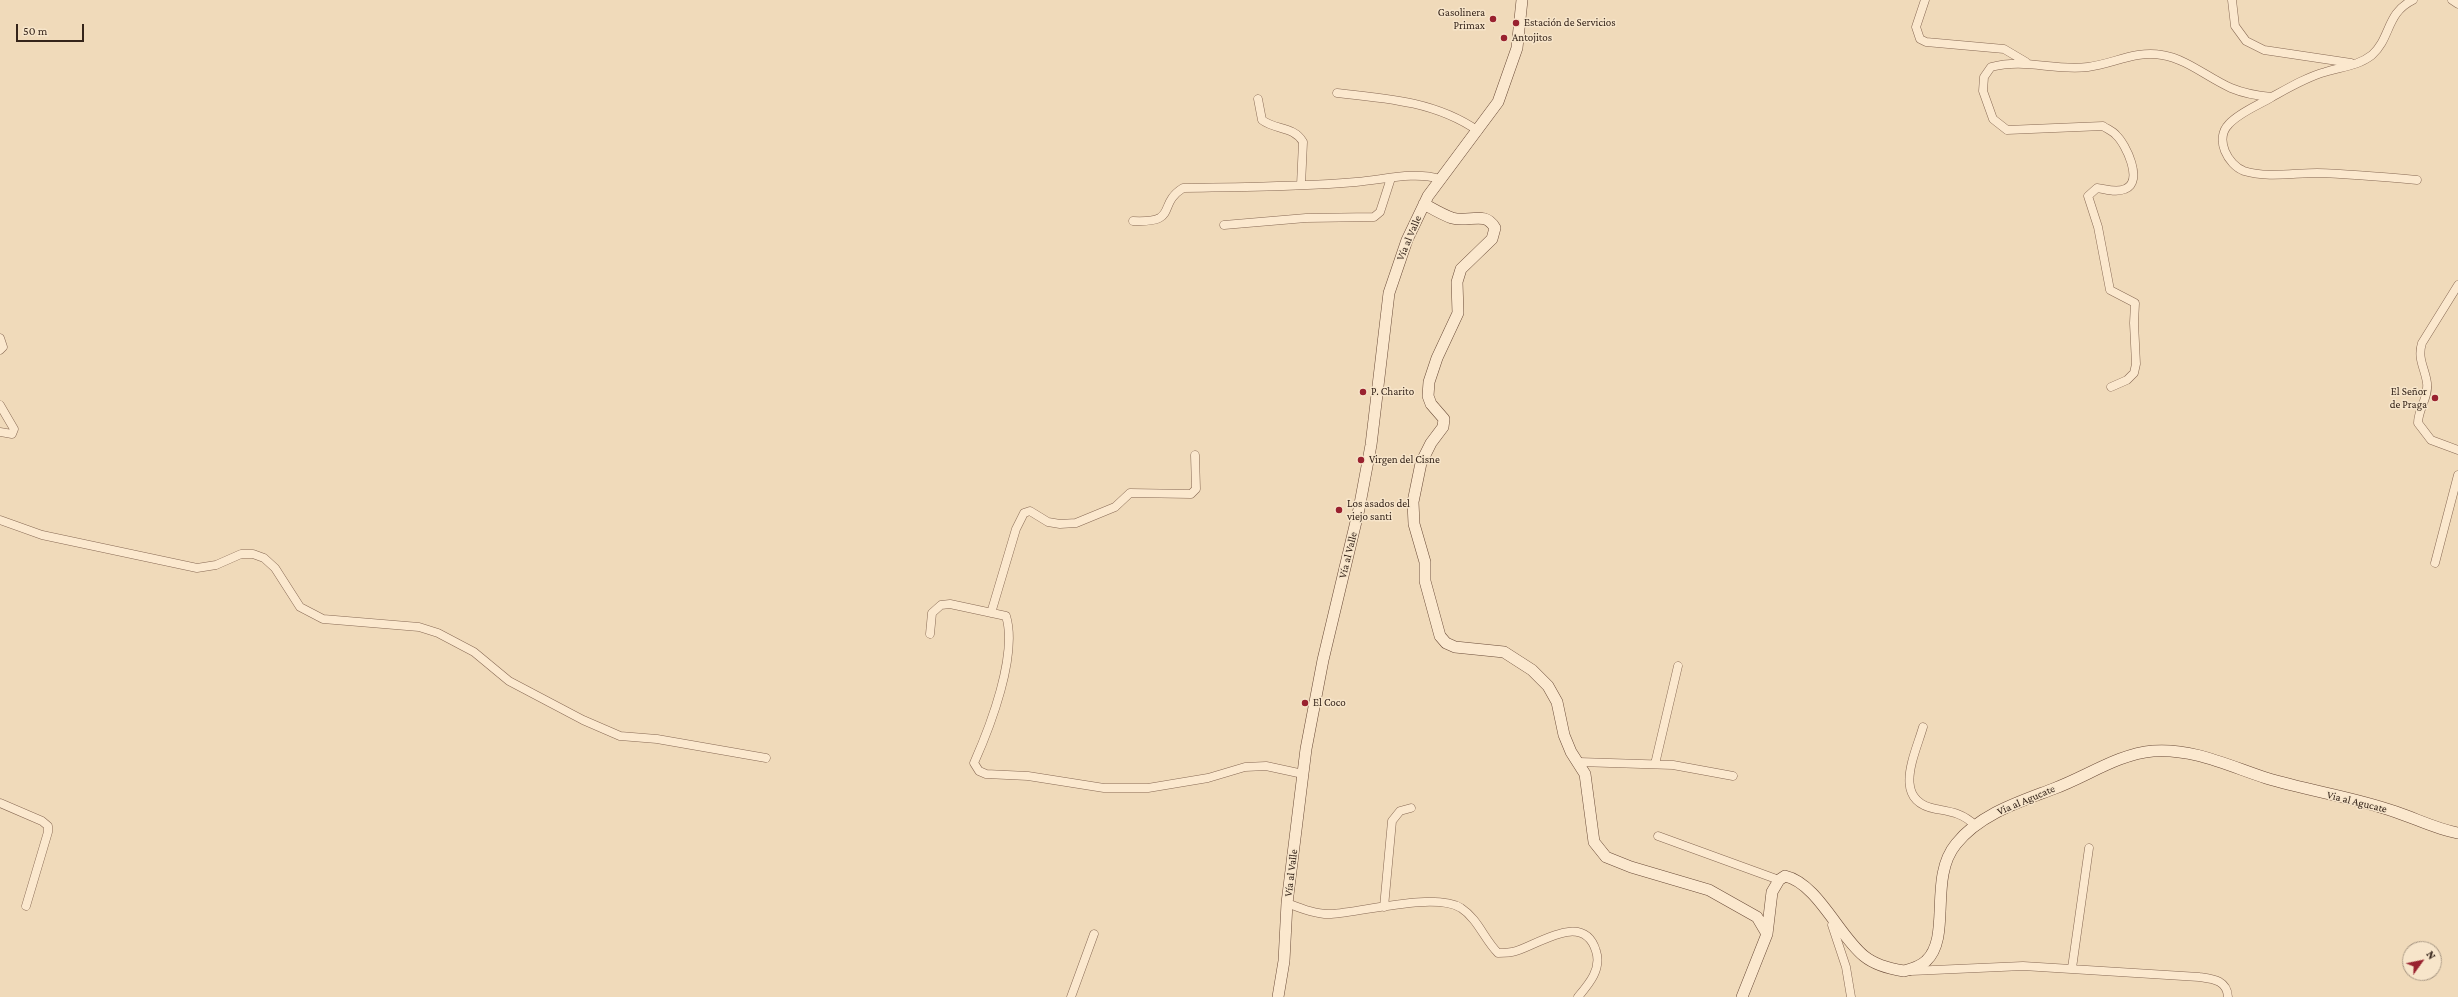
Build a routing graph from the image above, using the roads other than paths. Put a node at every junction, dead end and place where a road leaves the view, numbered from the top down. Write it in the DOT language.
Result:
graph roads {
  1 [pos="1522,0"];
  2 [pos="1925,0"];
  3 [pos="2232,0"];
  4 [pos="2413,0"];
  5 [pos="2452,0"];
  6 [pos="2458,4"];
  7 [pos="2026,62"];
  8 [pos="2358,64"];
  9 [pos="1337,93"];
  10 [pos="2272,96"];
  11 [pos="1258,100"];
  12 [pos="1478,131"];
  13 [pos="1391,178"];
  14 [pos="1440,179"];
  15 [pos="2417,180"];
  16 [pos="1301,185"];
  17 [pos="1424,204"];
  18 [pos="1133,221"];
  19 [pos="1224,225"];
  20 [pos="2458,285"];
  21 [pos="0,338"];
  22 [pos="0,350"];
  23 [pos="2111,387"];
  24 [pos="0,405"];
  25 [pos="0,432"];
  26 [pos="2458,450"];
  27 [pos="1195,455"];
  28 [pos="2458,475"];
  29 [pos="0,520"];
  30 [pos="2435,563"];
  31 [pos="991,613"];
  32 [pos="930,634"];
  33 [pos="1678,666"];
  34 [pos="1923,727"];
  35 [pos="766,758"];
  36 [pos="1579,762"];
  37 [pos="1655,764"];
  38 [pos="1303,774"];
  39 [pos="1733,776"];
  40 [pos="0,803"];
  41 [pos="1411,808"];
  42 [pos="1975,825"];
  43 [pos="2458,833"];
  44 [pos="1658,836"];
  45 [pos="2089,848"];
  46 [pos="1779,880"];
  47 [pos="1287,903"];
  48 [pos="26,906"];
  49 [pos="1384,907"];
  50 [pos="1825,910"];
  51 [pos="1094,934"];
  52 [pos="1767,934"];
  53 [pos="2072,968"];
  54 [pos="1904,972"];
  55 [pos="1071,997"];
  56 [pos="1278,997"];
  57 [pos="1578,997"];
  58 [pos="1742,997"];
  59 [pos="1851,997"];
  60 [pos="2228,997"];
  1 -- 12 [label="street, Vía al Valle"];
  2 -- 7 [label="street"];
  3 -- 8 [label="street"];
  4 -- 8 [label="street"];
  5 -- 6 [label="street"];
  7 -- 10 [label="street"];
  7 -- 23 [label="street"];
  8 -- 10 [label="street"];
  9 -- 12 [label="street"];
  10 -- 15 [label="street"];
  11 -- 16 [label="street"];
  12 -- 14 [label="street, Vía al Valle"];
  13 -- 14 [label="street"];
  13 -- 16 [label="street"];
  13 -- 19 [label="street"];
  14 -- 17 [label="street, Vía al Valle"];
  16 -- 18 [label="street"];
  17 -- 36 [label="street"];
  17 -- 38 [label="street, Vía al Valle"];
  20 -- 26 [label="street"];
  21 -- 22 [label="street"];
  24 -- 25 [label="street"];
  27 -- 31 [label="street"];
  28 -- 30 [label="street"];
  29 -- 35 [label="street"];
  31 -- 32 [label="street"];
  31 -- 38 [label="street"];
  33 -- 37 [label="street"];
  34 -- 42 [label="street"];
  36 -- 37 [label="street"];
  36 -- 52 [label="street"];
  37 -- 39 [label="street"];
  38 -- 47 [label="street, Vía al Valle"];
  40 -- 48 [label="street"];
  41 -- 49 [label="street"];
  42 -- 43 [label="street, Via al Agucate"];
  42 -- 54 [label="street, Via al Agucate"];
  44 -- 46 [label="street"];
  45 -- 53 [label="street"];
  46 -- 50 [label="street"];
  46 -- 52 [label="street"];
  47 -- 49 [label="street"];
  47 -- 56 [label="street, Vía al Valle"];
  49 -- 57 [label="street"];
  50 -- 54 [label="street"];
  50 -- 59 [label="street"];
  51 -- 55 [label="street"];
  52 -- 58 [label="street"];
  53 -- 54 [label="street"];
  53 -- 60 [label="street"];
}
